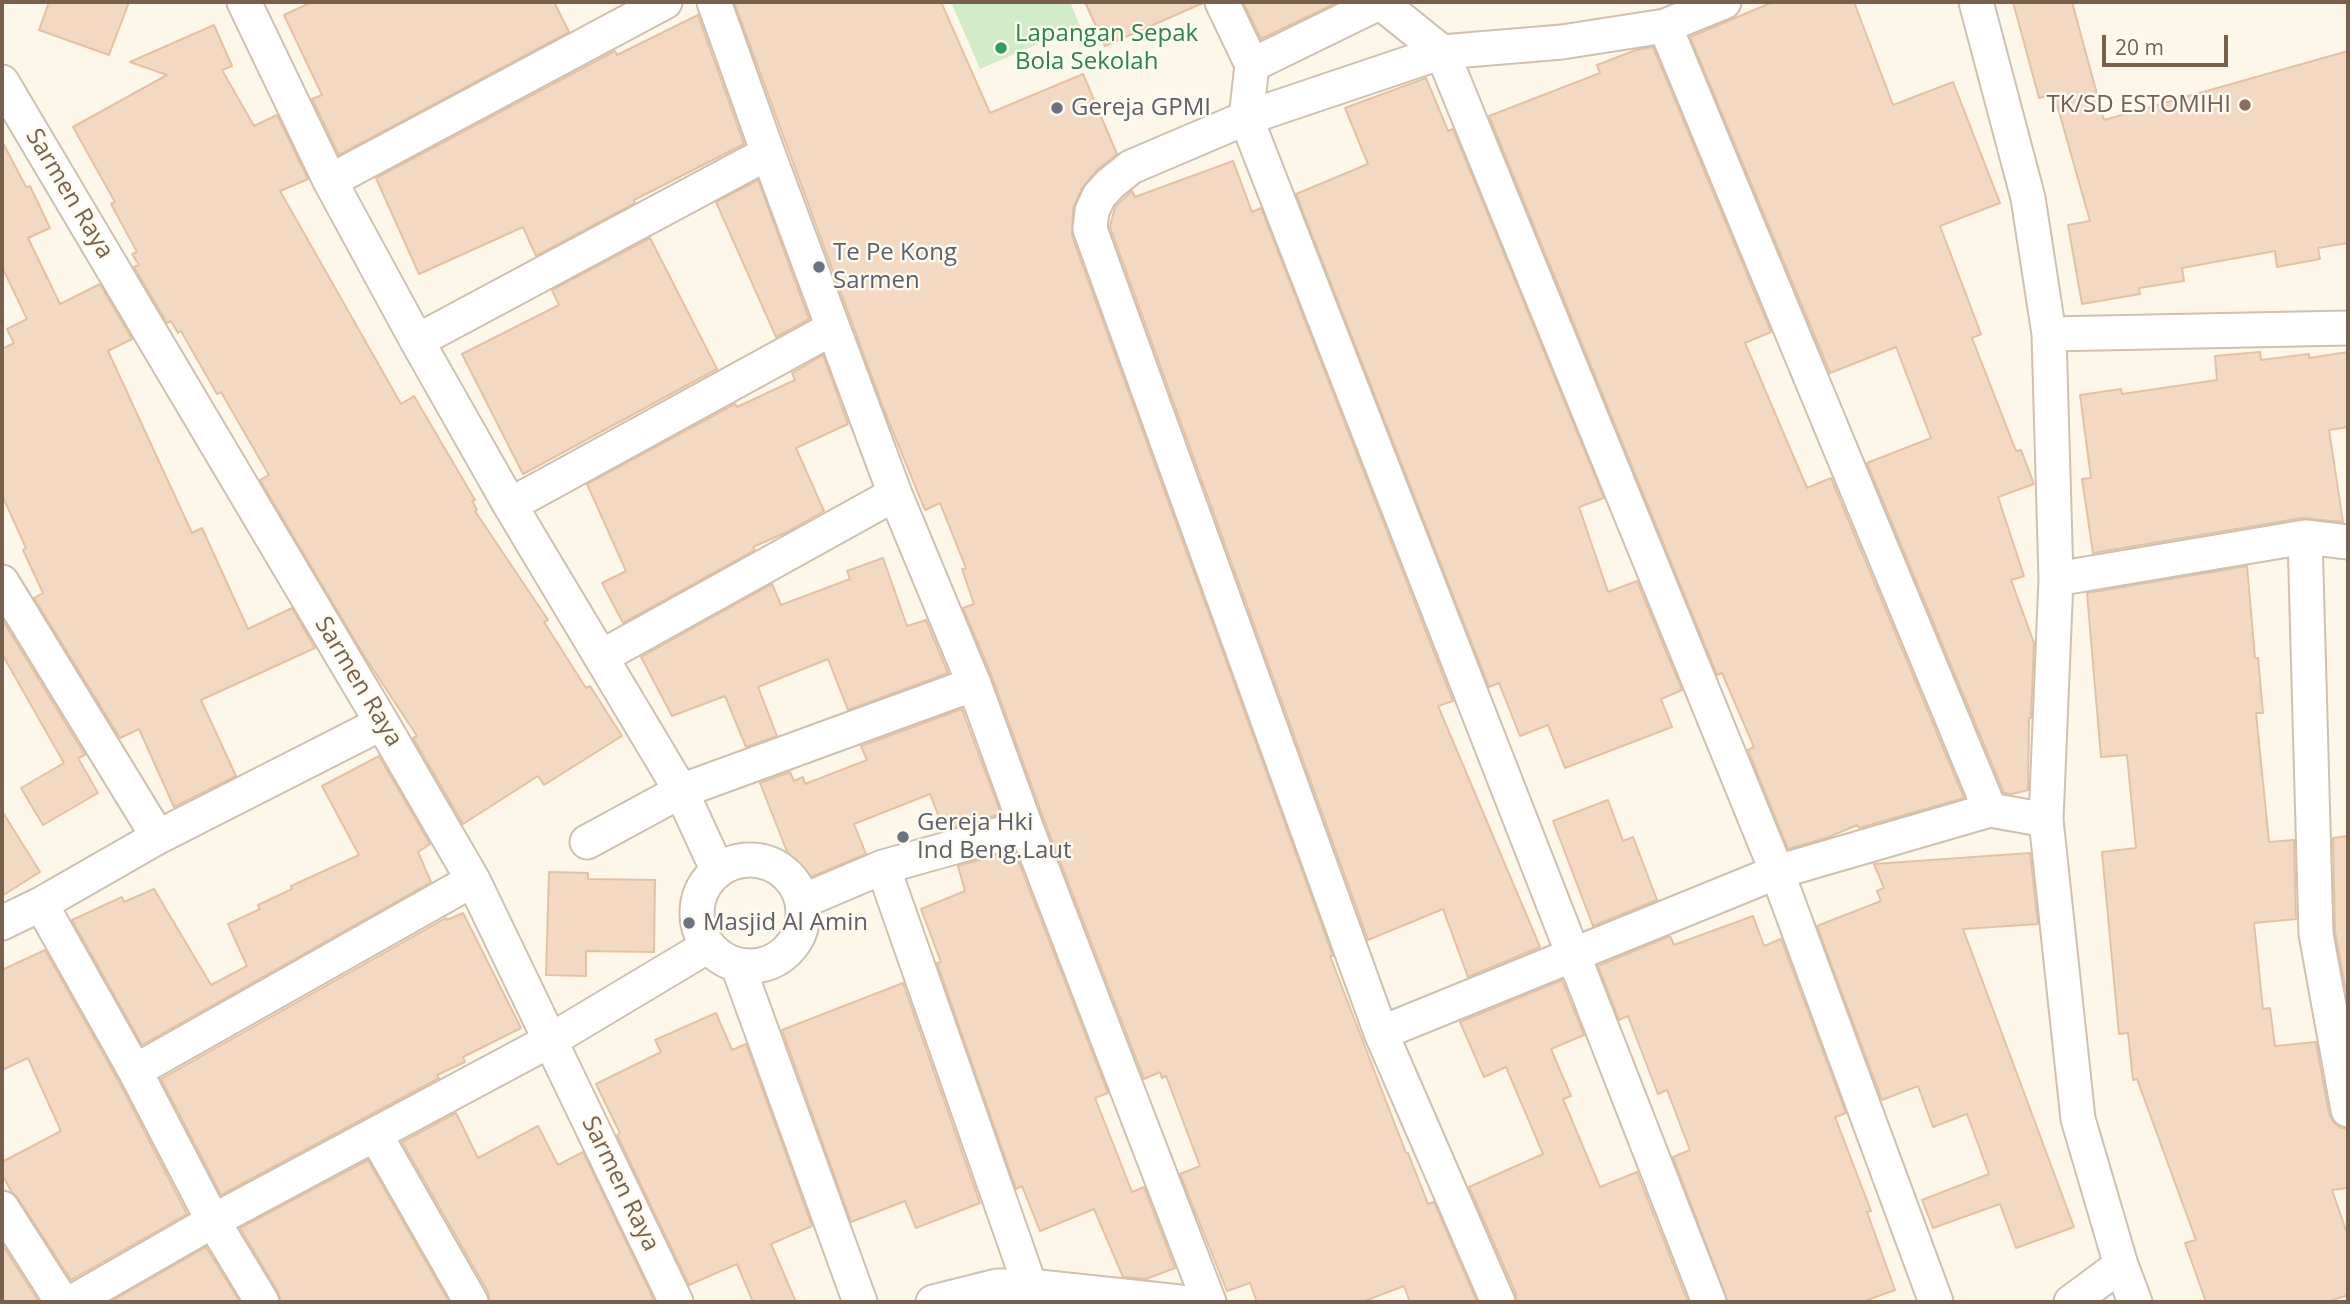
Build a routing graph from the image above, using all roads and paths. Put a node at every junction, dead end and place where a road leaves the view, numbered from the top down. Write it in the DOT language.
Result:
graph roads {
  1 [pos="244,2"];
  2 [pos="665,2"];
  3 [pos="714,2"];
  4 [pos="1222,2"];
  5 [pos="1381,2"];
  6 [pos="1724,2"];
  7 [pos="1976,2"];
  8 [pos="1665,26"];
  9 [pos="1442,52"];
  10 [pos="1252,65"];
  11 [pos="2,82"];
  12 [pos="1246,118"];
  13 [pos="768,153"];
  14 [pos="330,181"];
  15 [pos="833,328"];
  16 [pos="2348,328"];
  17 [pos="2049,334"];
  18 [pos="417,341"];
  19 [pos="895,494"];
  20 [pos="510,505"];
  21 [pos="2305,537"];
  22 [pos="2348,542"];
  23 [pos="2056,579"];
  24 [pos="2,582"];
  25 [pos="601,657"];
  26 [pos="974,684"];
  27 [pos="382,723"];
  28 [pos="681,791"];
  29 [pos="1990,810"];
  30 [pos="2046,820"];
  31 [pos="1026,827"];
  32 [pos="158,837"];
  33 [pos="587,842"];
  34 [pos="883,867"];
  35 [pos="718,871"];
  36 [pos="1777,872"];
  37 [pos="473,880"];
  38 [pos="803,901"];
  39 [pos="41,904"];
  40 [pos="2,922"];
  41 [pos="708,946"];
  42 [pos="1573,957"];
  43 [pos="738,965"];
  44 [pos="1381,1033"];
  45 [pos="551,1040"];
  46 [pos="135,1071"];
  47 [pos="2348,1110"];
  48 [pos="375,1134"];
  49 [pos="2,1208"];
  50 [pos="214,1221"];
  51 [pos="2121,1265"];
  52 [pos="1030,1286"];
  53 [pos="999,1294"];
  54 [pos="62,1302"];
  55 [pos="72,1302"];
  56 [pos="262,1302"];
  57 [pos="471,1302"];
  58 [pos="676,1302"];
  59 [pos="860,1302"];
  60 [pos="933,1302"];
  61 [pos="1180,1302"];
  62 [pos="1209,1302"];
  63 [pos="1498,1302"];
  64 [pos="1709,1302"];
  65 [pos="1936,1302"];
  66 [pos="2071,1302"];
  67 [pos="2135,1302"];
  1 -- 14 [label="street"];
  2 -- 14 [label="street"];
  3 -- 13 [label="street"];
  4 -- 10 [label="street"];
  5 -- 9 [label="street"];
  5 -- 10 [label="street"];
  6 -- 8 [label="street"];
  7 -- 17 [label="street"];
  8 -- 9 [label="street"];
  8 -- 29 [label="street"];
  9 -- 12 [label="street"];
  9 -- 36 [label="street"];
  10 -- 12 [label="street"];
  11 -- 27 [label="street, Sarmen Raya"];
  12 -- 42 [label="street"];
  12 -- 44 [label="street"];
  13 -- 15 [label="street"];
  13 -- 18 [label="street"];
  14 -- 18 [label="street"];
  15 -- 19 [label="street"];
  15 -- 20 [label="street"];
  16 -- 17 [label="street"];
  17 -- 23 [label="street"];
  18 -- 20 [label="street"];
  19 -- 25 [label="street"];
  19 -- 26 [label="street"];
  20 -- 25 [label="street"];
  21 -- 22 [label="street"];
  21 -- 23 [label="street"];
  21 -- 47 [label="street"];
  23 -- 30 [label="street"];
  24 -- 32 [label="street"];
  25 -- 28 [label="street"];
  26 -- 28 [label="street"];
  26 -- 31 [label="street"];
  27 -- 32 [label="street"];
  27 -- 37 [label="street, Sarmen Raya"];
  28 -- 33 [label="street"];
  28 -- 35 [label="street"];
  29 -- 30 [label="street"];
  29 -- 36 [label="street"];
  30 -- 51 [label="street"];
  31 -- 34 [label="street"];
  31 -- 62 [label="street"];
  32 -- 39 [label="street"];
  34 -- 38 [label="street"];
  34 -- 52 [label="street"];
  35 -- 38 [label="street"];
  35 -- 41 [label="street"];
  36 -- 42 [label="street"];
  36 -- 65 [label="street"];
  37 -- 45 [label="street, Sarmen Raya"];
  37 -- 46 [label="street"];
  38 -- 43 [label="street"];
  39 -- 40 [label="street"];
  39 -- 46 [label="street"];
  41 -- 43 [label="street"];
  41 -- 45 [label="street"];
  42 -- 44 [label="street"];
  42 -- 64 [label="street"];
  43 -- 59 [label="street"];
  44 -- 63 [label="street"];
  45 -- 48 [label="street"];
  45 -- 58 [label="street, Sarmen Raya"];
  46 -- 50 [label="street"];
  48 -- 50 [label="street"];
  48 -- 57 [label="street"];
  49 -- 54 [label="street"];
  50 -- 55 [label="street"];
  50 -- 56 [label="street"];
  51 -- 66 [label="street"];
  51 -- 67 [label="street"];
  52 -- 53 [label="street"];
  52 -- 61 [label="street"];
  53 -- 60 [label="street"];
}
